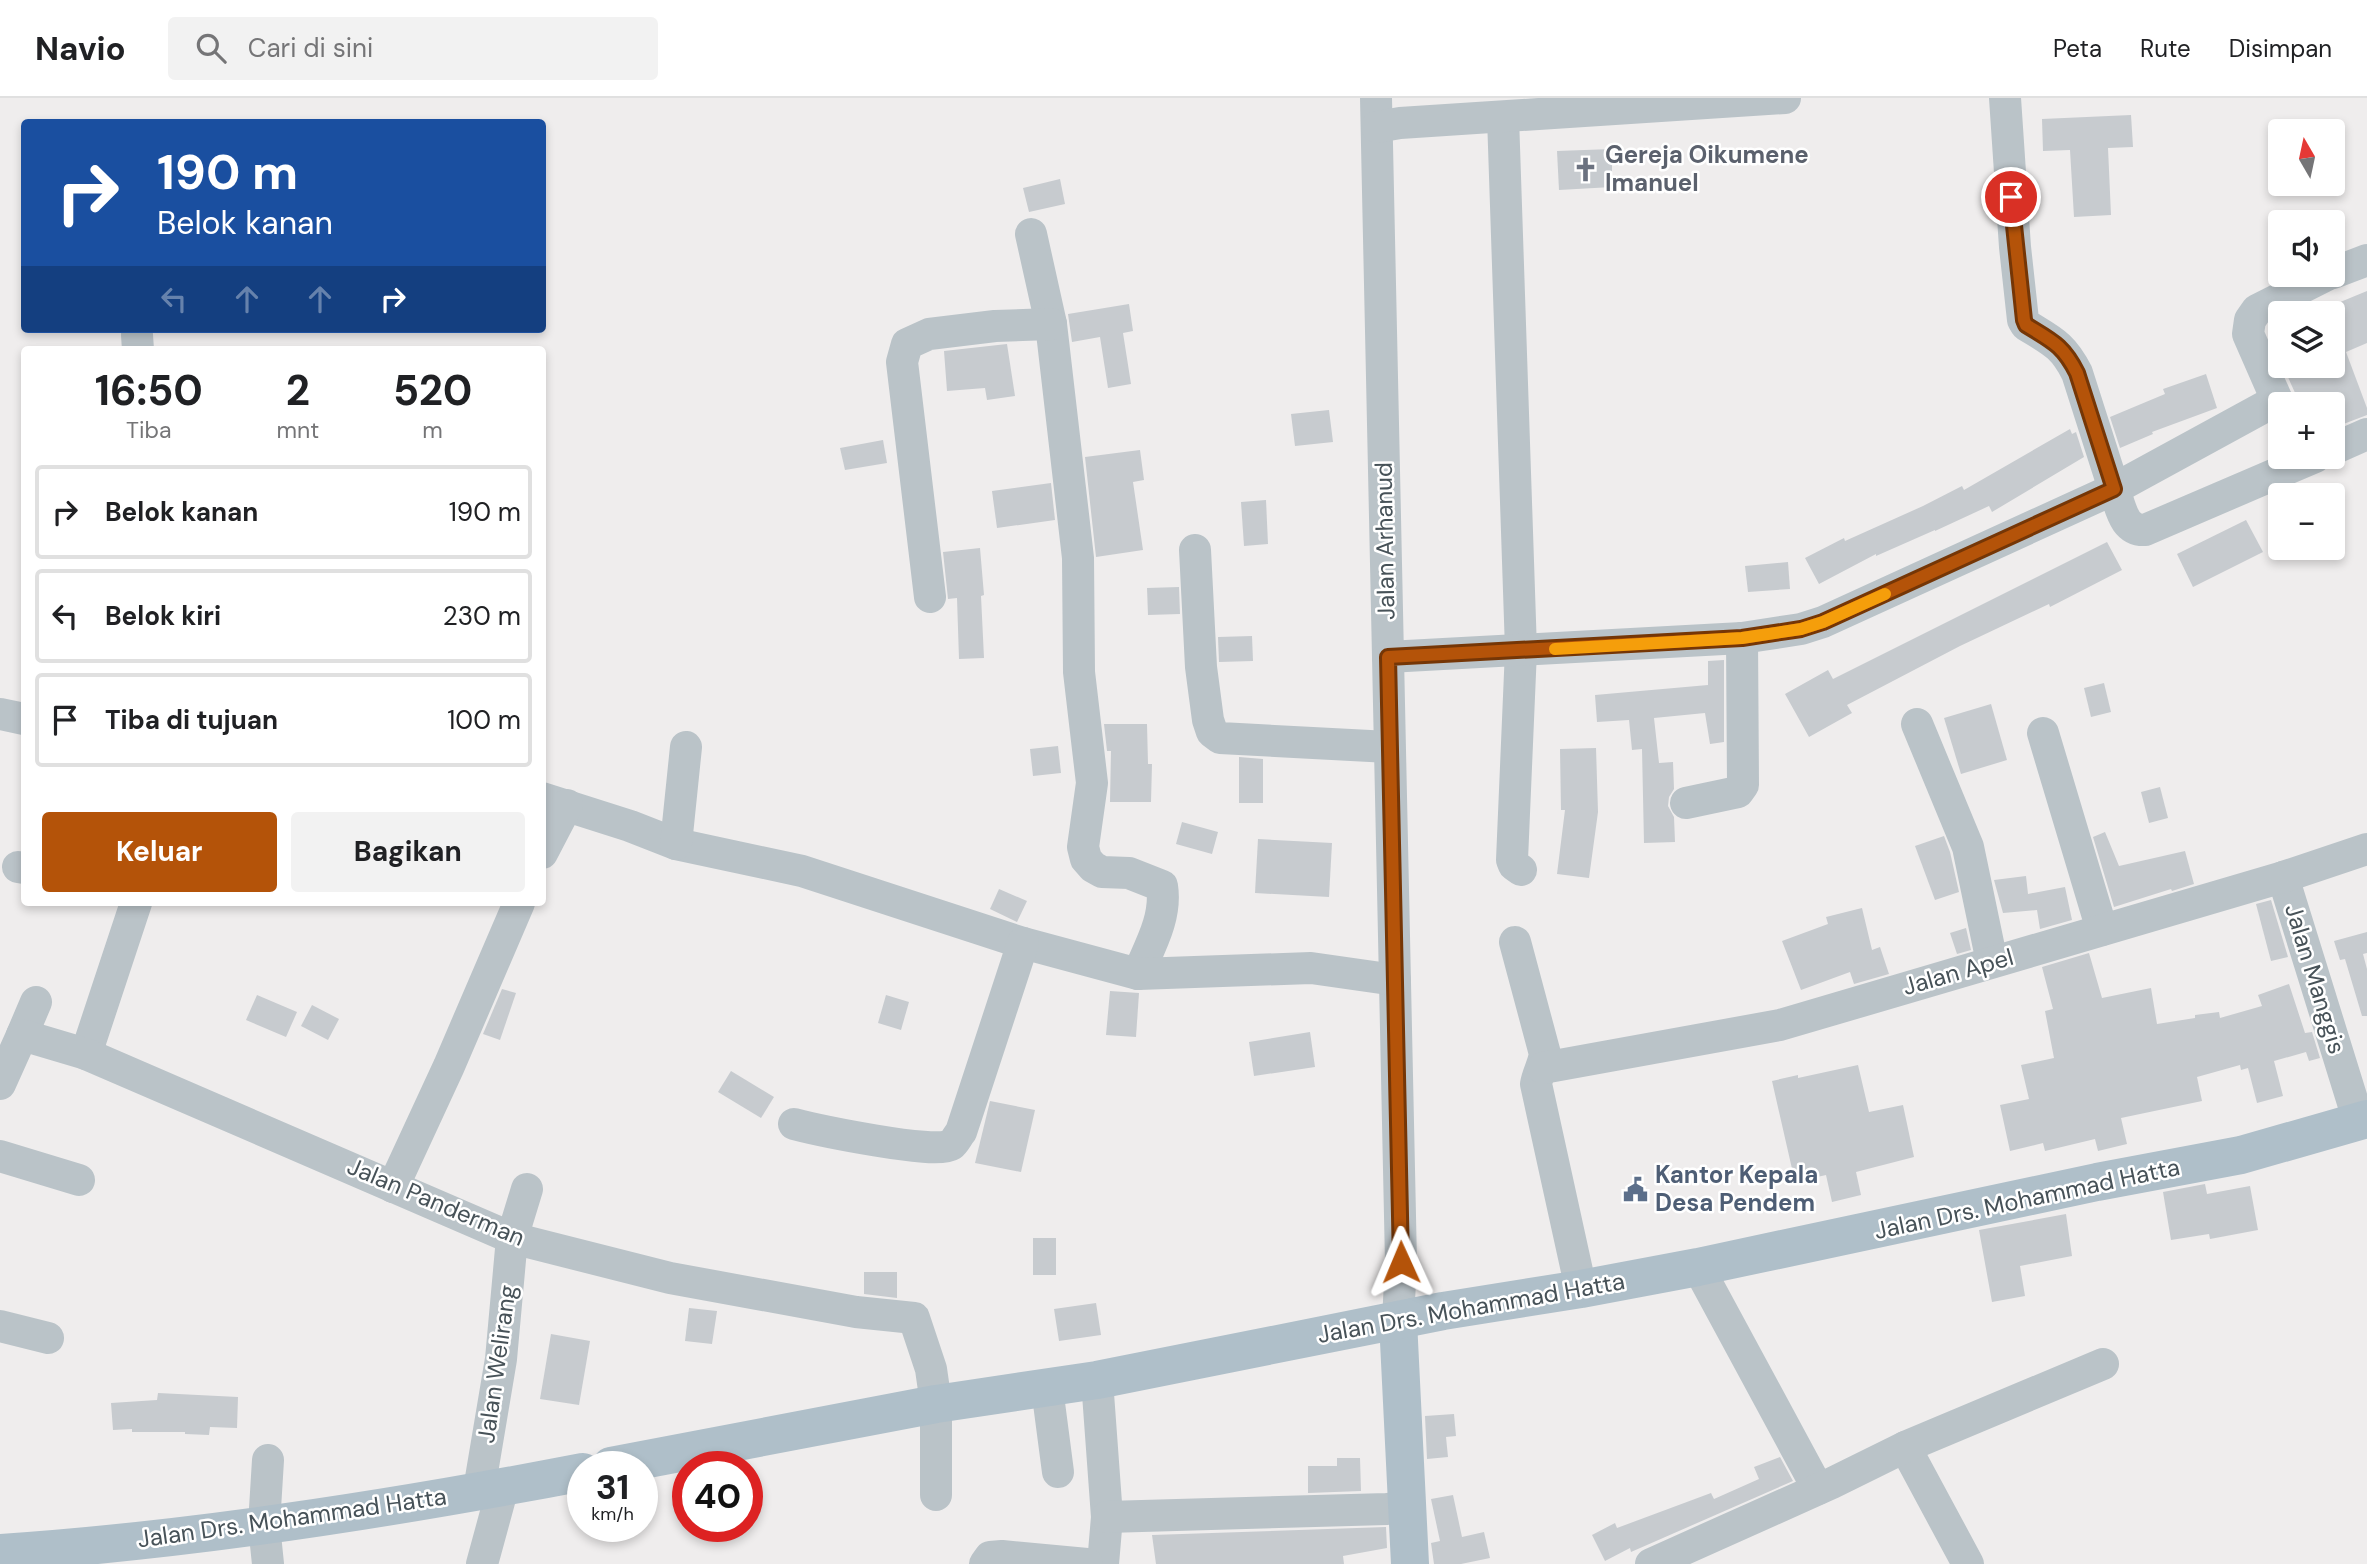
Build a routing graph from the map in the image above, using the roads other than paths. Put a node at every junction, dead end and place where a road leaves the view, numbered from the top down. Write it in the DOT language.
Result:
graph roads {
  1 [pos="1784,98"];
  2 [pos="2005,98"];
  3 [pos="1454,109"];
  4 [pos="1376,113"];
  5 [pos="1503,117"];
  6 [pos="1031,234"];
  7 [pos="2367,260"];
  8 [pos="2345,268"];
  9 [pos="2303,287"];
  10 [pos="1051,324"];
  11 [pos="2274,392"];
  12 [pos="2268,409"];
  13 [pos="2367,434"];
  14 [pos="2345,444"];
  15 [pos="2282,469"];
  16 [pos="2114,489"];
  17 [pos="1195,550"];
  18 [pos="930,597"];
  19 [pos="1742,638"];
  20 [pos="1521,650"];
  21 [pos="1388,657"];
  22 [pos="0,714"];
  23 [pos="21,718"];
  24 [pos="1917,724"];
  25 [pos="2043,733"];
  26 [pos="686,747"];
  27 [pos="1390,747"];
  28 [pos="555,802"];
  29 [pos="1686,803"];
  30 [pos="546,837"];
  31 [pos="676,844"];
  32 [pos="2367,849"];
  33 [pos="1521,870"];
  34 [pos="2283,877"];
  35 [pos="135,906"];
  36 [pos="518,906"];
  37 [pos="2102,930"];
  38 [pos="1515,942"];
  39 [pos="1023,943"];
  40 [pos="1992,962"];
  41 [pos="1138,974"];
  42 [pos="1395,981"];
  43 [pos="36,1002"];
  44 [pos="22,1035"];
  45 [pos="86,1054"];
  46 [pos="1543,1068"];
  47 [pos="0,1084"];
  48 [pos="2363,1121"];
  49 [pos="794,1124"];
  50 [pos="0,1156"];
  51 [pos="79,1180"];
  52 [pos="393,1187"];
  53 [pos="527,1189"];
  54 [pos="512,1238"];
  55 [pos="1698,1267"];
  56 [pos="1581,1289"];
  57 [pos="1398,1321"];
  58 [pos="0,1326"];
  59 [pos="48,1338"];
  60 [pos="2104,1364"];
  61 [pos="1097,1380"];
  62 [pos="1047,1388"];
  63 [pos="936,1404"];
  64 [pos="1905,1447"];
  65 [pos="658,1457"];
  66 [pos="268,1460"];
  67 [pos="1058,1472"];
  68 [pos="567,1475"];
  69 [pos="491,1489"];
  70 [pos="1818,1489"];
  71 [pos="936,1495"];
  72 [pos="1408,1506"];
  73 [pos="1107,1517"];
  74 [pos="264,1525"];
  75 [pos="0,1553"];
  76 [pos="1671,1560"];
  77 [pos="268,1564"];
  78 [pos="482,1564"];
  79 [pos="985,1564"];
  80 [pos="1087,1564"];
  81 [pos="1104,1564"];
  82 [pos="1410,1564"];
  83 [pos="1968,1564"];
  1 -- 5 [label="street"];
  2 -- 16 [label="street"];
  3 -- 4 [label="street"];
  3 -- 5 [label="street"];
  4 -- 21 [label="street, Jalan Arhanud"];
  5 -- 20 [label="street"];
  6 -- 10 [label="street"];
  7 -- 8 [label="street"];
  9 -- 11 [label="street"];
  10 -- 18 [label="street"];
  10 -- 41 [label="street"];
  12 -- 16 [label="street"];
  13 -- 14 [label="street"];
  15 -- 16 [label="street"];
  16 -- 19 [label="street"];
  17 -- 27 [label="street"];
  19 -- 20 [label="street"];
  19 -- 29 [label="street"];
  20 -- 21 [label="street"];
  20 -- 33 [label="street"];
  21 -- 27 [label="street, Jalan Arhanud"];
  22 -- 23 [label="street"];
  24 -- 40 [label="street"];
  25 -- 37 [label="street"];
  26 -- 31 [label="street"];
  27 -- 42 [label="street, Jalan Arhanud"];
  28 -- 30 [label="street"];
  28 -- 31 [label="street"];
  31 -- 39 [label="street"];
  32 -- 34 [label="street, Jalan Apel"];
  34 -- 37 [label="street, Jalan Apel"];
  34 -- 48 [label="street, Jalan Manggis"];
  35 -- 45 [label="street"];
  36 -- 52 [label="street"];
  37 -- 40 [label="street, Jalan Apel"];
  38 -- 46 [label="street"];
  39 -- 41 [label="street"];
  39 -- 49 [label="street"];
  40 -- 46 [label="street, Jalan Apel"];
  41 -- 42 [label="street"];
  42 -- 57 [label="street, Jalan Arhanud"];
  43 -- 44 [label="street"];
  44 -- 45 [label="street, Jalan Panderman"];
  44 -- 47 [label="street"];
  45 -- 52 [label="street, Jalan Panderman"];
  46 -- 56 [label="street"];
  48 -- 55 [label="main road, Jalan Drs. Mohammad Hatta"];
  50 -- 51 [label="street"];
  52 -- 54 [label="street, Jalan Panderman"];
  53 -- 54 [label="street, Jalan Welirang"];
  54 -- 63 [label="street, Jalan Panderman"];
  54 -- 69 [label="street, Jalan Welirang"];
  55 -- 56 [label="main road, Jalan Drs. Mohammad Hatta"];
  55 -- 70 [label="street"];
  56 -- 57 [label="main road, Jalan Drs. Mohammad Hatta"];
  57 -- 61 [label="main road, Jalan Drs. Mohammad Hatta"];
  57 -- 72 [label="main road"];
  58 -- 59 [label="street"];
  60 -- 64 [label="street"];
  61 -- 62 [label="main road, Jalan Drs. Mohammad Hatta"];
  61 -- 73 [label="street"];
  62 -- 63 [label="main road, Jalan Drs. Mohammad Hatta"];
  62 -- 67 [label="street"];
  63 -- 65 [label="main road, Jalan Drs. Mohammad Hatta"];
  63 -- 71 [label="street"];
  64 -- 70 [label="street"];
  64 -- 83 [label="street"];
  66 -- 74 [label="street"];
  68 -- 69 [label="main road, Jalan Drs. Mohammad Hatta"];
  69 -- 74 [label="main road, Jalan Drs. Mohammad Hatta"];
  69 -- 78 [label="street, Jalan Welirang"];
  70 -- 76 [label="street"];
  72 -- 73 [label="street"];
  72 -- 82 [label="main road"];
  73 -- 81 [label="street"];
  74 -- 75 [label="main road, Jalan Drs. Mohammad Hatta"];
  74 -- 77 [label="street"];
  79 -- 80 [label="street"];
}
